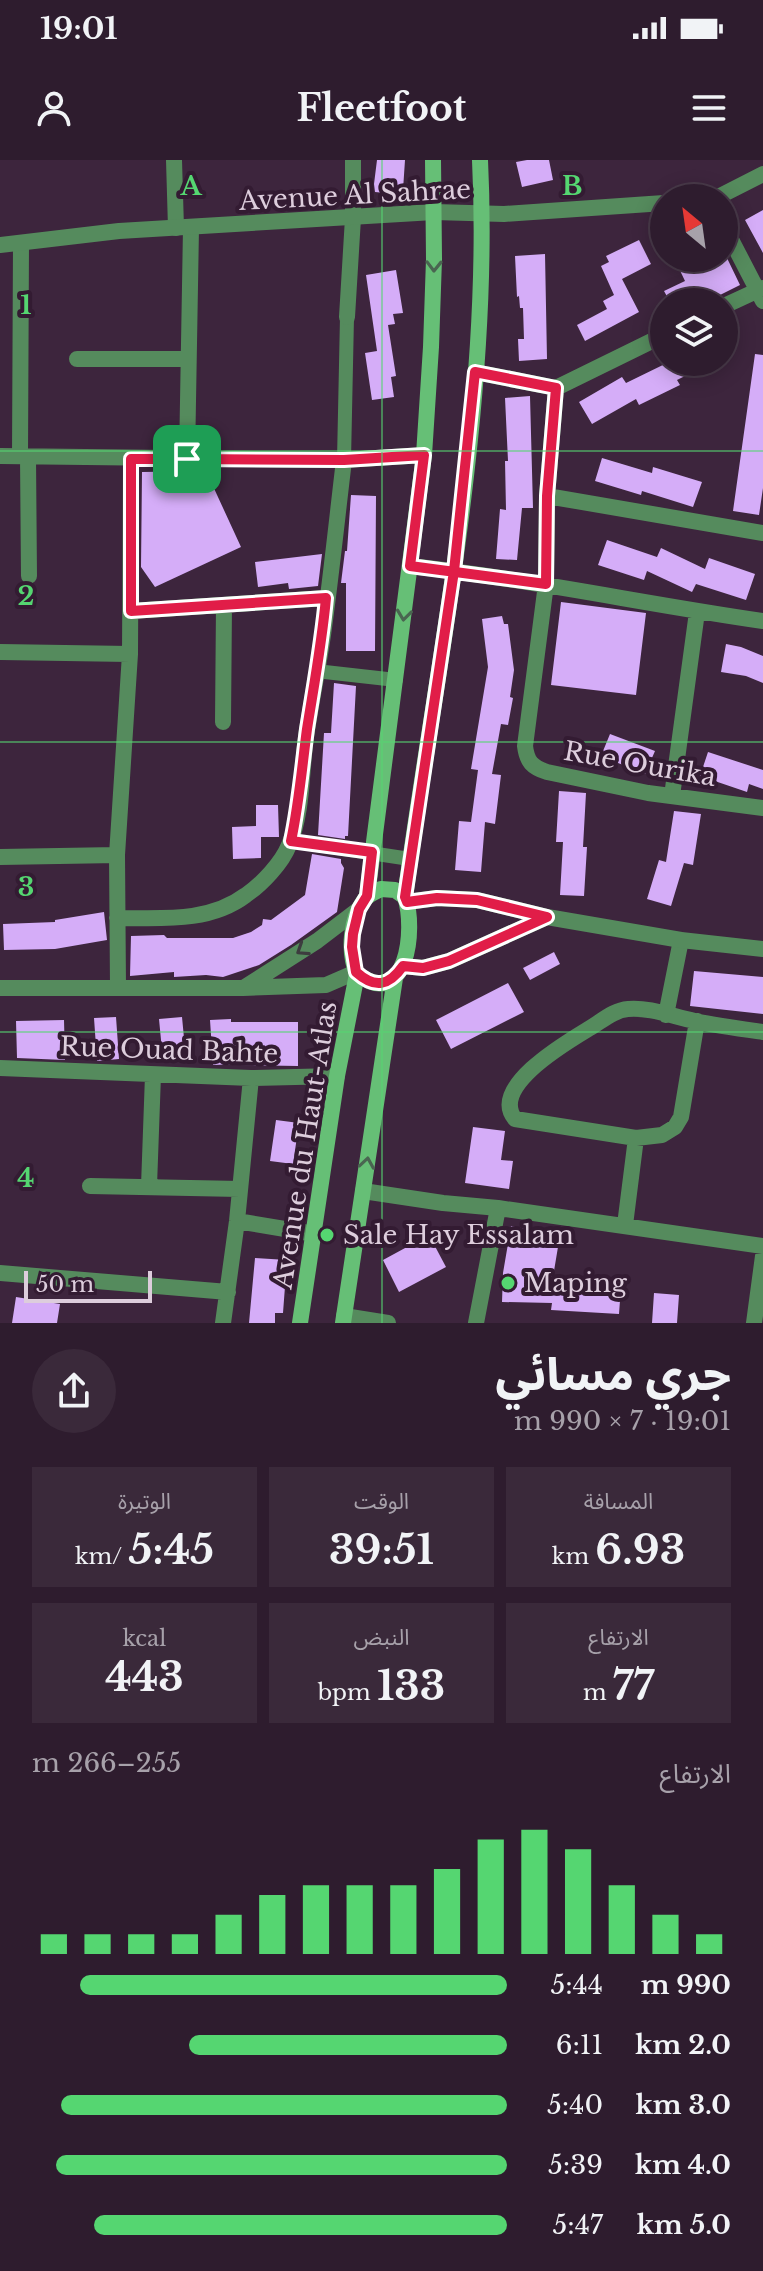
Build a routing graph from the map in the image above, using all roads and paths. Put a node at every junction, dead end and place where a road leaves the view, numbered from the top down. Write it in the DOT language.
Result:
graph roads {
  1 [pos="174,160"];
  2 [pos="353,160"];
  3 [pos="433,160"];
  4 [pos="480,160"];
  5 [pos="763,174"];
  6 [pos="738,187"];
  7 [pos="650,204"];
  8 [pos="434,212"];
  9 [pos="481,213"];
  10 [pos="353,218"];
  11 [pos="184,228"];
  12 [pos="21,244"];
  13 [pos="0,245"];
  14 [pos="738,251"];
  15 [pos="761,293"];
  16 [pos="738,301"];
  17 [pos="347,317"];
  18 [pos="650,342"];
  19 [pos="77,359"];
  20 [pos="188,359"];
  21 [pos="475,372"];
  22 [pos="556,388"];
  23 [pos="424,455"];
  24 [pos="0,456"];
  25 [pos="24,456"];
  26 [pos="131,459"];
  27 [pos="187,459"];
  28 [pos="344,460"];
  29 [pos="547,496"];
  30 [pos="763,533"];
  31 [pos="410,566"];
  32 [pos="454,571"];
  33 [pos="29,576"];
  34 [pos="546,584"];
  35 [pos="326,598"];
  36 [pos="224,605"];
  37 [pos="131,611"];
  38 [pos="697,612"];
  39 [pos="763,621"];
  40 [pos="0,652"];
  41 [pos="130,654"];
  42 [pos="316,671"];
  43 [pos="396,680"];
  44 [pos="223,722"];
  45 [pos="672,796"];
  46 [pos="763,808"];
  47 [pos="291,841"];
  48 [pos="372,852"];
  49 [pos="117,855"];
  50 [pos="0,857"];
  51 [pos="410,859"];
  52 [pos="406,900"];
  53 [pos="363,903"];
  54 [pos="547,917"];
  55 [pos="117,918"];
  56 [pos="681,940"];
  57 [pos="763,949"];
  58 [pos="399,972"];
  59 [pos="356,973"];
  60 [pos="118,987"];
  61 [pos="0,988"];
  62 [pos="243,988"];
  63 [pos="666,1015"];
  64 [pos="697,1021"];
  65 [pos="763,1032"];
  66 [pos="0,1068"];
  67 [pos="153,1075"];
  68 [pos="337,1076"];
  69 [pos="251,1078"];
  70 [pos="636,1138"];
  71 [pos="90,1186"];
  72 [pos="149,1186"];
  73 [pos="240,1189"];
  74 [pos="363,1191"];
  75 [pos="498,1208"];
  76 [pos="237,1221"];
  77 [pos="625,1225"];
  78 [pos="315,1234"];
  79 [pos="763,1246"];
  80 [pos="763,1256"];
  81 [pos="0,1273"];
  82 [pos="228,1292"];
  83 [pos="344,1320"];
  84 [pos="223,1323"];
  85 [pos="300,1323"];
  86 [pos="388,1323"];
  87 [pos="476,1323"];
  88 [pos="754,1323"];
  1 -- 11 [label="street"];
  2 -- 10 [label="street"];
  3 -- 8 [label="main road"];
  4 -- 9 [label="main road"];
  5 -- 6 [label="street"];
  7 -- 9 [label="street, Avenue Al Sahrae"];
  8 -- 9 [label="street, Avenue Al Sahrae"];
  8 -- 10 [label="street, Avenue Al Sahrae"];
  8 -- 23 [label="main road, one-way"];
  9 -- 21 [label="main road"];
  10 -- 11 [label="street, Avenue Al Sahrae"];
  10 -- 17 [label="street"];
  11 -- 12 [label="street, Avenue Al Sahrae"];
  11 -- 20 [label="street"];
  12 -- 13 [label="street, Avenue Al Sahrae"];
  12 -- 25 [label="street"];
  14 -- 15 [label="street"];
  15 -- 16 [label="street"];
  17 -- 28 [label="street"];
  18 -- 22 [label="street"];
  19 -- 20 [label="street"];
  20 -- 27 [label="street"];
  21 -- 22 [label="street"];
  21 -- 32 [label="main road"];
  22 -- 29 [label="street"];
  23 -- 28 [label="street"];
  23 -- 31 [label="main road"];
  24 -- 25 [label="street"];
  25 -- 26 [label="street"];
  25 -- 33 [label="street"];
  26 -- 27 [label="street"];
  26 -- 37 [label="street"];
  27 -- 28 [label="street"];
  28 -- 35 [label="street"];
  29 -- 30 [label="street"];
  29 -- 34 [label="street"];
  31 -- 32 [label="street"];
  31 -- 43 [label="main road, one-way"];
  32 -- 34 [label="street"];
  32 -- 51 [label="main road"];
  34 -- 38 [label="street"];
  34 -- 45 [label="street, Rue Ourika"];
  35 -- 36 [label="street"];
  35 -- 42 [label="street"];
  36 -- 37 [label="street"];
  36 -- 44 [label="street"];
  37 -- 41 [label="street"];
  38 -- 39 [label="street"];
  38 -- 45 [label="street"];
  40 -- 41 [label="street"];
  41 -- 49 [label="street"];
  42 -- 43 [label="street"];
  42 -- 47 [label="street"];
  43 -- 48 [label="main road"];
  45 -- 46 [label="street, Rue Ourika"];
  47 -- 48 [label="street"];
  47 -- 55 [label="street"];
  48 -- 51 [label="street"];
  48 -- 53 [label="main road"];
  49 -- 50 [label="street"];
  49 -- 55 [label="street"];
  51 -- 52 [label="main road"];
  52 -- 53 [label="main road"];
  52 -- 54 [label="street"];
  52 -- 58 [label="main road"];
  53 -- 59 [label="main road"];
  53 -- 62 [label="street, one-way"];
  54 -- 56 [label="street"];
  54 -- 58 [label="street"];
  55 -- 60 [label="street"];
  56 -- 57 [label="street"];
  56 -- 63 [label="street"];
  58 -- 59 [label="main road"];
  74 -- 58 [label="main road, one-way"];
  59 -- 62 [label="street"];
  59 -- 68 [label="main road, Avenue du Haut-Atlas"];
  60 -- 61 [label="street"];
  60 -- 62 [label="street"];
  63 -- 64 [label="street"];
  63 -- 70 [label="street"];
  64 -- 65 [label="street"];
  64 -- 70 [label="street"];
  66 -- 67 [label="street, Rue Ouad Bahte"];
  67 -- 69 [label="street, Rue Ouad Bahte"];
  67 -- 72 [label="street"];
  68 -- 69 [label="street, Rue Ouad Bahte"];
  68 -- 78 [label="main road, Avenue du Haut-Atlas"];
  69 -- 73 [label="street"];
  70 -- 77 [label="street"];
  71 -- 72 [label="street"];
  72 -- 73 [label="street"];
  73 -- 76 [label="street"];
  74 -- 75 [label="street"];
  74 -- 83 [label="main road"];
  75 -- 77 [label="street"];
  75 -- 87 [label="street"];
  76 -- 78 [label="street"];
  76 -- 82 [label="street"];
  77 -- 79 [label="street"];
  78 -- 85 [label="main road, Avenue du Haut-Atlas"];
  80 -- 88 [label="street"];
  81 -- 82 [label="street"];
  82 -- 84 [label="street"];
  83 -- 86 [label="street"];
}
